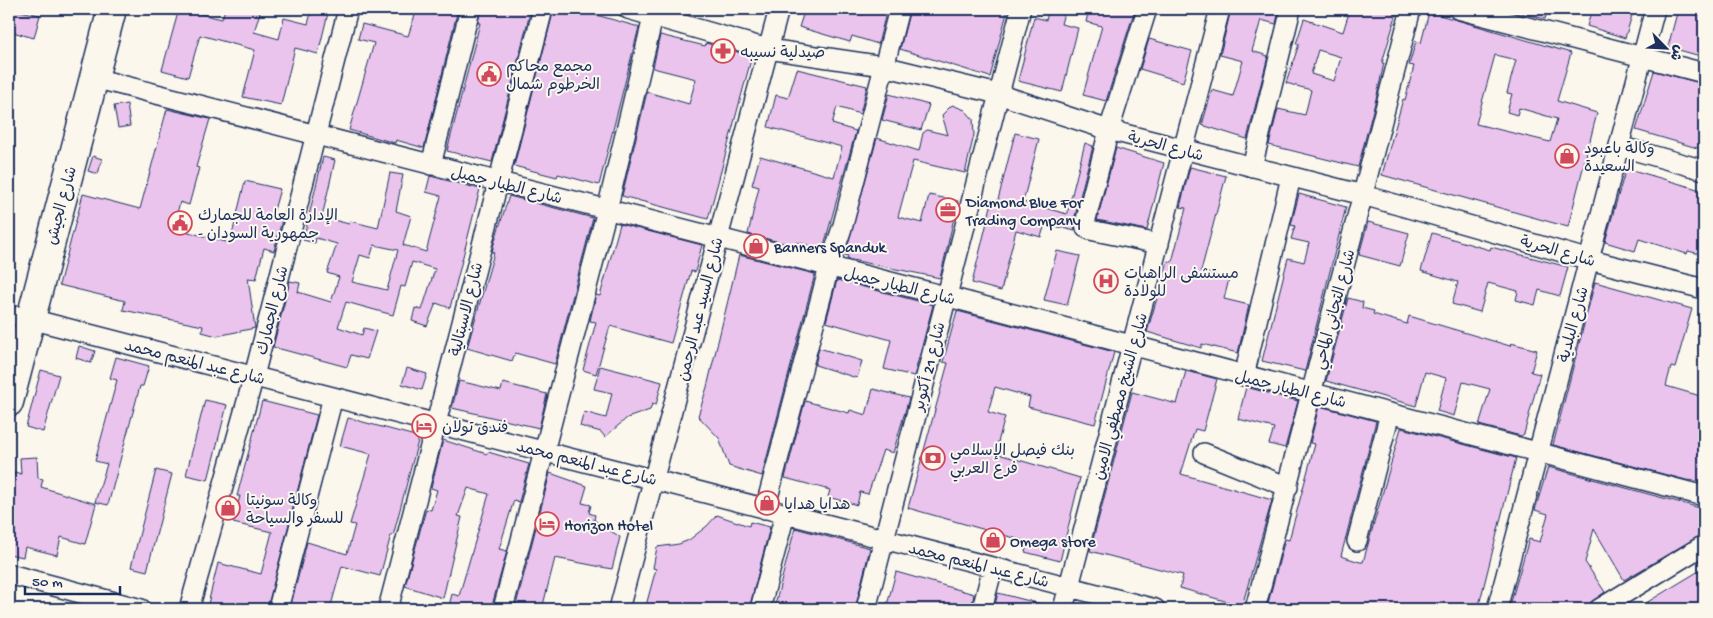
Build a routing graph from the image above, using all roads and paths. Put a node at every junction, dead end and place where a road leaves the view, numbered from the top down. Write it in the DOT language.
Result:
graph roads {
  1 [pos="100,9"];
  2 [pos="112,9"];
  3 [pos="348,9"];
  4 [pos="470,9"];
  5 [pos="543,9"];
  6 [pos="628,9"];
  7 [pos="779,9"];
  8 [pos="899,9"];
  9 [pos="1021,9"];
  10 [pos="1146,9"];
  11 [pos="1220,9"];
  12 [pos="1291,9"];
  13 [pos="1411,9"];
  14 [pos="1458,9"];
  15 [pos="1655,9"];
  16 [pos="654,12"];
  17 [pos="768,49"];
  18 [pos="1642,57"];
  19 [pos="883,66"];
  20 [pos="1704,73"];
  21 [pos="94,78"];
  22 [pos="998,94"];
  23 [pos="1109,130"];
  24 [pos="315,136"];
  25 [pos="1619,146"];
  26 [pos="1183,150"];
  27 [pos="431,165"];
  28 [pos="1252,167"];
  29 [pos="1704,170"];
  30 [pos="1291,177"];
  31 [pos="498,182"];
  32 [pos="1363,195"];
  33 [pos="607,210"];
  34 [pos="716,239"];
  35 [pos="1159,244"];
  36 [pos="1590,260"];
  37 [pos="830,267"];
  38 [pos="1704,289"];
  39 [pos="945,296"];
  40 [pos="24,317"];
  41 [pos="1132,346"];
  42 [pos="9,352"];
  43 [pos="254,376"];
  44 [pos="1244,376"];
  45 [pos="1311,394"];
  46 [pos="333,397"];
  47 [pos="9,402"];
  48 [pos="1390,413"];
  49 [pos="436,423"];
  50 [pos="1538,451"];
  51 [pos="544,452"];
  52 [pos="1204,453"];
  53 [pos="655,480"];
  54 [pos="1288,488"];
  55 [pos="1704,496"];
  56 [pos="765,508"];
  57 [pos="785,514"];
  58 [pos="884,539"];
  59 [pos="1357,540"];
  60 [pos="1704,546"];
  61 [pos="992,567"];
  62 [pos="9,574"];
  63 [pos="1068,587"];
  64 [pos="85,602"];
  65 [pos="141,609"];
  66 [pos="189,609"];
  67 [pos="278,609"];
  68 [pos="388,609"];
  69 [pos="503,609"];
  70 [pos="619,609"];
  71 [pos="760,609"];
  72 [pos="866,609"];
  73 [pos="982,609"];
  74 [pos="1063,609"];
  75 [pos="1155,609"];
  76 [pos="1255,609"];
  77 [pos="1496,609"];
  78 [pos="1599,609"];
  1 -- 40 [label="highway, شارع الجيش"];
  2 -- 21 [label="highway, شارع الجيش"];
  3 -- 24 [label="street, شارع الجمارك"];
  4 -- 27 [label="street"];
  5 -- 31 [label="street, شارع الاسبتالية"];
  6 -- 16 [label="street, شارع الحرية"];
  7 -- 17 [label="street, شارع السيد عبد الرحمن"];
  8 -- 19 [label="street"];
  9 -- 22 [label="street, شارع 21 أكتوبر"];
  10 -- 23 [label="street"];
  11 -- 26 [label="street, شارع الشيخ مصطفي الامين"];
  12 -- 28 [label="street"];
  13 -- 32 [label="street, شارع التجاني الماحي"];
  14 -- 18 [label="street"];
  15 -- 18 [label="street, شارع البلدية"];
  16 -- 17 [label="street, شارع الحرية"];
  16 -- 33 [label="street"];
  17 -- 19 [label="street, شارع الحرية"];
  17 -- 34 [label="street, شارع السيد عبد الرحمن"];
  18 -- 20 [label="street"];
  18 -- 25 [label="street, شارع البلدية"];
  19 -- 22 [label="street, شارع الحرية"];
  19 -- 37 [label="street"];
  21 -- 24 [label="street, شارع الطيار جميل"];
  21 -- 40 [label="highway, شارع الجيش"];
  22 -- 23 [label="street, شارع الحرية"];
  22 -- 39 [label="street, شارع 21 أكتوبر"];
  23 -- 26 [label="street, شارع الحرية"];
  23 -- 35 [label="street"];
  24 -- 27 [label="street, شارع الطيار جميل"];
  24 -- 43 [label="street, شارع الجمارك"];
  25 -- 29 [label="street"];
  25 -- 36 [label="street, شارع البلدية"];
  26 -- 28 [label="street, شارع الحرية"];
  26 -- 35 [label="street, شارع الشيخ مصطفي الامين"];
  27 -- 31 [label="street, شارع الطيار جميل"];
  28 -- 30 [label="street, شارع الحرية"];
  30 -- 32 [label="street, شارع الحرية"];
  30 -- 44 [label="street"];
  31 -- 33 [label="street, شارع الطيار جميل"];
  31 -- 49 [label="street, شارع الاسبتالية"];
  32 -- 36 [label="street, شارع الحرية"];
  32 -- 45 [label="street, شارع التجاني الماحي"];
  33 -- 34 [label="street, شارع الطيار جميل"];
  33 -- 51 [label="street"];
  34 -- 37 [label="street, شارع الطيار جميل"];
  34 -- 53 [label="street, شارع السيد عبد الرحمن"];
  35 -- 41 [label="street, شارع الشيخ مصطفي الامين"];
  36 -- 38 [label="street, شارع الحرية"];
  36 -- 50 [label="street, شارع البلدية"];
  37 -- 39 [label="street, شارع الطيار جميل"];
  37 -- 56 [label="street"];
  39 -- 41 [label="street, شارع الطيار جميل"];
  39 -- 58 [label="street, شارع 21 أكتوبر"];
  40 -- 42 [label="highway, شارع الجيش"];
  40 -- 43 [label="street, شارع عبد المنعم محمد"];
  40 -- 47 [label="highway, شارع الجيش"];
  41 -- 44 [label="street, شارع الطيار جميل"];
  41 -- 63 [label="street, شارع الشيخ مصطفي الامين"];
  43 -- 46 [label="street, شارع عبد المنعم محمد"];
  43 -- 66 [label="street, شارع الجمارك"];
  44 -- 45 [label="street, شارع الطيار جميل"];
  45 -- 48 [label="street, شارع الطيار جميل"];
  45 -- 54 [label="street, شارع التجاني الماحي"];
  46 -- 49 [label="street, شارع عبد المنعم محمد"];
  46 -- 67 [label="street"];
  48 -- 50 [label="street, شارع الطيار جميل"];
  48 -- 59 [label="street"];
  49 -- 51 [label="street, شارع عبد المنعم محمد"];
  49 -- 68 [label="street, شارع الاسبتالية"];
  50 -- 55 [label="street, شارع الطيار جميل"];
  50 -- 77 [label="street, شارع البلدية"];
  51 -- 53 [label="street, شارع عبد المنعم محمد"];
  51 -- 69 [label="street"];
  52 -- 54 [label="street"];
  53 -- 56 [label="street, شارع عبد المنعم محمد"];
  53 -- 70 [label="street, شارع السيد عبد الرحمن"];
  54 -- 76 [label="street, شارع التجاني الماحي"];
  56 -- 57 [label="street, شارع عبد المنعم محمد"];
  57 -- 58 [label="street, شارع عبد المنعم محمد"];
  57 -- 71 [label="street"];
  58 -- 61 [label="street, شارع عبد المنعم محمد"];
  58 -- 72 [label="street, شارع 21 أكتوبر"];
  60 -- 78 [label="street"];
  61 -- 63 [label="street, شارع عبد المنعم محمد"];
  61 -- 73 [label="street"];
  62 -- 64 [label="street"];
  63 -- 74 [label="street, شارع الشيخ مصطفي الامين"];
  63 -- 75 [label="street, شارع عبد المنعم محمد"];
  64 -- 65 [label="street"];
}
